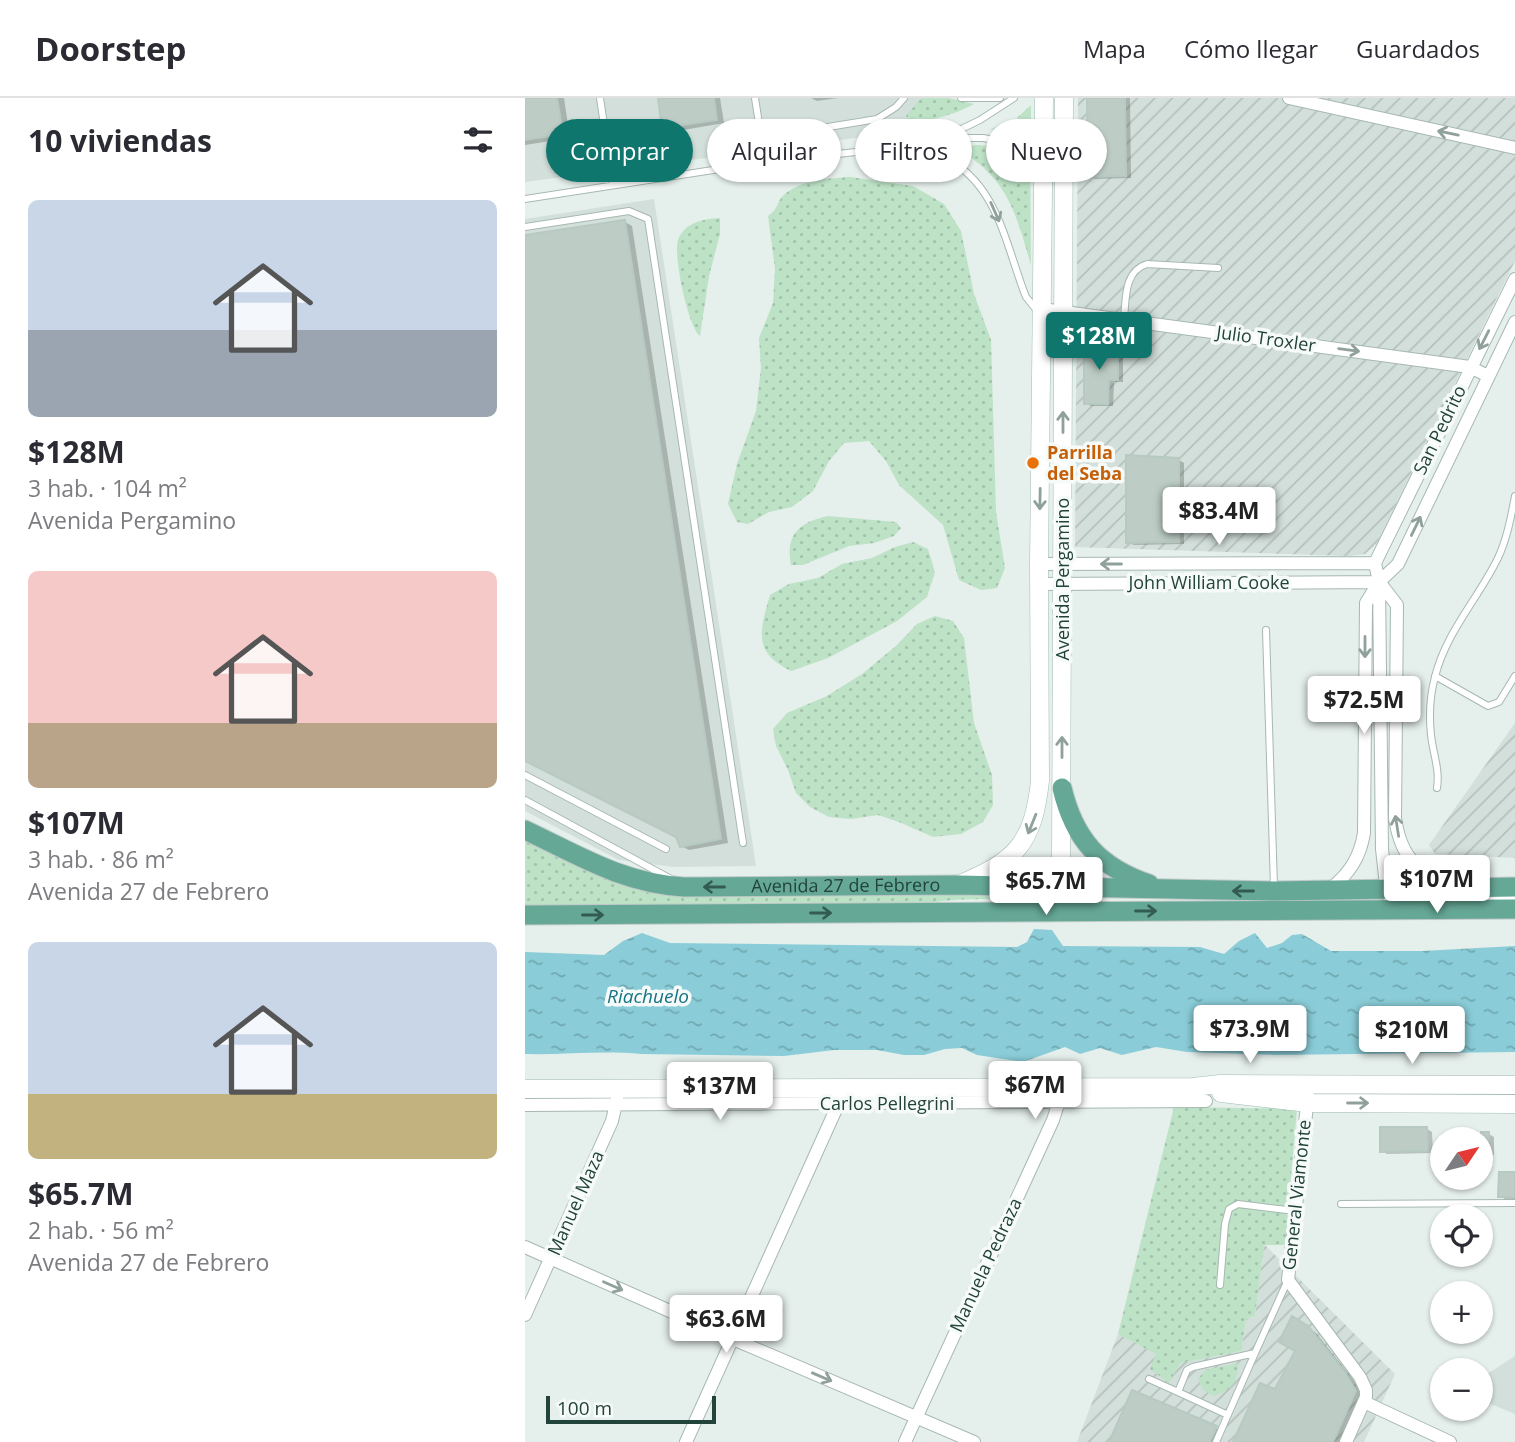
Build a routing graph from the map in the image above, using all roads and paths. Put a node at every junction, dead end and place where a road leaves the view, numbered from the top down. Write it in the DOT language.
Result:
graph roads {
  1 [pos="600,98"];
  2 [pos="755,98"];
  3 [pos="904,98"];
  4 [pos="961,98"];
  5 [pos="1000,98"];
  6 [pos="1014,98"];
  7 [pos="1044,98"];
  8 [pos="1064,98"];
  9 [pos="1289,98"];
  10 [pos="758,119"];
  11 [pos="1044,119"];
  12 [pos="972,124"];
  13 [pos="841,125"];
  14 [pos="1515,148"];
  15 [pos="707,171"];
  16 [pos="972,180"];
  17 [pos="1044,182"];
  18 [pos="613,185"];
  19 [pos="525,198"];
  20 [pos="525,227"];
  21 [pos="1218,268"];
  22 [pos="1515,279"];
  23 [pos="1042,309"];
  24 [pos="1063,311"];
  25 [pos="1124,319"];
  26 [pos="1515,322"];
  27 [pos="1470,367"];
  28 [pos="1488,376"];
  29 [pos="1515,496"];
  30 [pos="1375,563"];
  31 [pos="1039,564"];
  32 [pos="1063,564"];
  33 [pos="1379,582"];
  34 [pos="1039,584"];
  35 [pos="1063,584"];
  36 [pos="1266,630"];
  37 [pos="1435,676"];
  38 [pos="1515,676"];
  39 [pos="525,775"];
  40 [pos="1062,788"];
  41 [pos="1437,788"];
  42 [pos="525,800"];
  43 [pos="525,830"];
  44 [pos="743,843"];
  45 [pos="666,849"];
  46 [pos="958,885"];
  47 [pos="684,887"];
  48 [pos="1052,887"];
  49 [pos="1458,887"];
  50 [pos="1515,887"];
  51 [pos="1384,888"];
  52 [pos="1166,890"];
  53 [pos="1329,890"];
  54 [pos="1274,891"];
  55 [pos="1515,898"];
  56 [pos="1515,909"];
  57 [pos="1014,912"];
  58 [pos="525,915"];
  59 [pos="1515,1085"];
  60 [pos="843,1087"];
  61 [pos="525,1089"];
  62 [pos="1308,1094"];
  63 [pos="1061,1095"];
  64 [pos="617,1097"];
  65 [pos="1206,1101"];
  66 [pos="1515,1104"];
  67 [pos="525,1105"];
  68 [pos="839,1105"];
  69 [pos="1515,1203"];
  70 [pos="1341,1204"];
  71 [pos="1295,1211"];
  72 [pos="525,1247"];
  73 [pos="551,1259"];
  74 [pos="1288,1280"];
  75 [pos="1220,1285"];
  76 [pos="525,1315"];
  77 [pos="733,1339"];
  78 [pos="1255,1353"];
  79 [pos="1149,1379"];
  80 [pos="1178,1392"];
  81 [pos="1364,1402"];
  82 [pos="1228,1416"];
  83 [pos="916,1418"];
  84 [pos="686,1442"];
  85 [pos="905,1442"];
  86 [pos="974,1442"];
  87 [pos="1216,1442"];
  88 [pos="1346,1442"];
  89 [pos="1450,1442"];
  1 -- 18 [label="lane"];
  2 -- 10 [label="lane"];
  3 -- 13 [label="lane"];
  4 -- 5 [label="lane"];
  6 -- 12 [label="lane"];
  7 -- 11 [label="main road, Avenida Pergamino"];
  8 -- 24 [label="main road, Avenida Pergamino"];
  14 -- 9 [label="street, one-way"];
  15 -- 18 [label="lane"];
  16 -- 23 [label="lane, one-way"];
  17 -- 23 [label="main road, Avenida Pergamino"];
  18 -- 19 [label="lane"];
  20 -- 44 [label="lane"];
  21 -- 25 [label="lane"];
  22 -- 27 [label="street, San Pedrito, one-way"];
  23 -- 24 [label="street, Julio Troxler"];
  23 -- 31 [label="main road, Avenida Pergamino, one-way"];
  24 -- 25 [label="street, Julio Troxler"];
  32 -- 24 [label="main road, Avenida Pergamino, one-way"];
  25 -- 27 [label="street, Julio Troxler, one-way"];
  26 -- 28 [label="street, San Pedrito"];
  27 -- 28 [label="street, Julio Troxler"];
  27 -- 30 [label="street, San Pedrito"];
  33 -- 28 [label="street, San Pedrito, one-way"];
  29 -- 37 [label="lane"];
  30 -- 32 [label="street, John William Cooke, one-way"];
  30 -- 33 [label="street"];
  31 -- 32 [label="street, John William Cooke"];
  31 -- 34 [label="main road, Avenida Pergamino"];
  32 -- 35 [label="main road, Avenida Pergamino"];
  33 -- 35 [label="street, John William Cooke"];
  49 -- 33 [label="street, one-way"];
  33 -- 51 [label="street"];
  33 -- 53 [label="street, San Pedrito, one-way"];
  34 -- 35 [label="street, John William Cooke"];
  34 -- 46 [label="main road, Avenida Pergamino, one-way"];
  40 -- 35 [label="main road, Avenida Pergamino, one-way"];
  36 -- 54 [label="lane"];
  37 -- 38 [label="lane"];
  37 -- 41 [label="lane"];
  39 -- 45 [label="lane"];
  40 -- 48 [label="main road, Avenida Pergamino"];
  40 -- 52 [label="main road"];
  42 -- 47 [label="lane"];
  43 -- 47 [label="main road, Avenida 27 de Febrero"];
  46 -- 47 [label="main road, Avenida 27 de Febrero, one-way"];
  46 -- 48 [label="main road, Avenida 27 de Febrero"];
  48 -- 52 [label="main road, Avenida 27 de Febrero"];
  48 -- 57 [label="main road"];
  49 -- 50 [label="main road, Avenida 27 de Febrero"];
  49 -- 51 [label="main road, Avenida 27 de Febrero"];
  51 -- 53 [label="main road, Avenida 27 de Febrero"];
  51 -- 55 [label="street"];
  54 -- 52 [label="main road, Avenida 27 de Febrero, one-way"];
  53 -- 54 [label="main road, Avenida 27 de Febrero"];
  57 -- 56 [label="main road, Avenida 27 de Febrero, one-way"];
  58 -- 57 [label="main road, Avenida 27 de Febrero, one-way"];
  59 -- 62 [label="main road, Carlos Pellegrini"];
  60 -- 63 [label="main road, Carlos Pellegrini"];
  60 -- 64 [label="main road, Carlos Pellegrini"];
  60 -- 68 [label="street"];
  61 -- 64 [label="main road, Carlos Pellegrini"];
  62 -- 63 [label="main road, Carlos Pellegrini"];
  62 -- 66 [label="main road, Carlos Pellegrini, one-way"];
  62 -- 71 [label="street, General Viamonte"];
  63 -- 65 [label="street, Carlos Pellegrini"];
  63 -- 68 [label="street, Carlos Pellegrini"];
  63 -- 83 [label="street, Manuela Pedraza"];
  64 -- 67 [label="street, Carlos Pellegrini"];
  64 -- 68 [label="street, Carlos Pellegrini"];
  64 -- 73 [label="street, Manuel Maza"];
  68 -- 77 [label="street"];
  69 -- 70 [label="lane"];
  71 -- 74 [label="street, General Viamonte"];
  71 -- 75 [label="lane"];
  72 -- 73 [label="street"];
  73 -- 76 [label="street, Manuel Maza"];
  73 -- 77 [label="street, one-way"];
  74 -- 78 [label="lane"];
  74 -- 81 [label="street, General Viamonte"];
  77 -- 83 [label="street, one-way"];
  77 -- 84 [label="street"];
  78 -- 80 [label="lane"];
  78 -- 82 [label="lane"];
  79 -- 80 [label="lane"];
  80 -- 82 [label="lane"];
  81 -- 88 [label="street"];
  81 -- 89 [label="street"];
  82 -- 87 [label="lane"];
  83 -- 85 [label="street, Manuela Pedraza"];
  83 -- 86 [label="street"];
}
